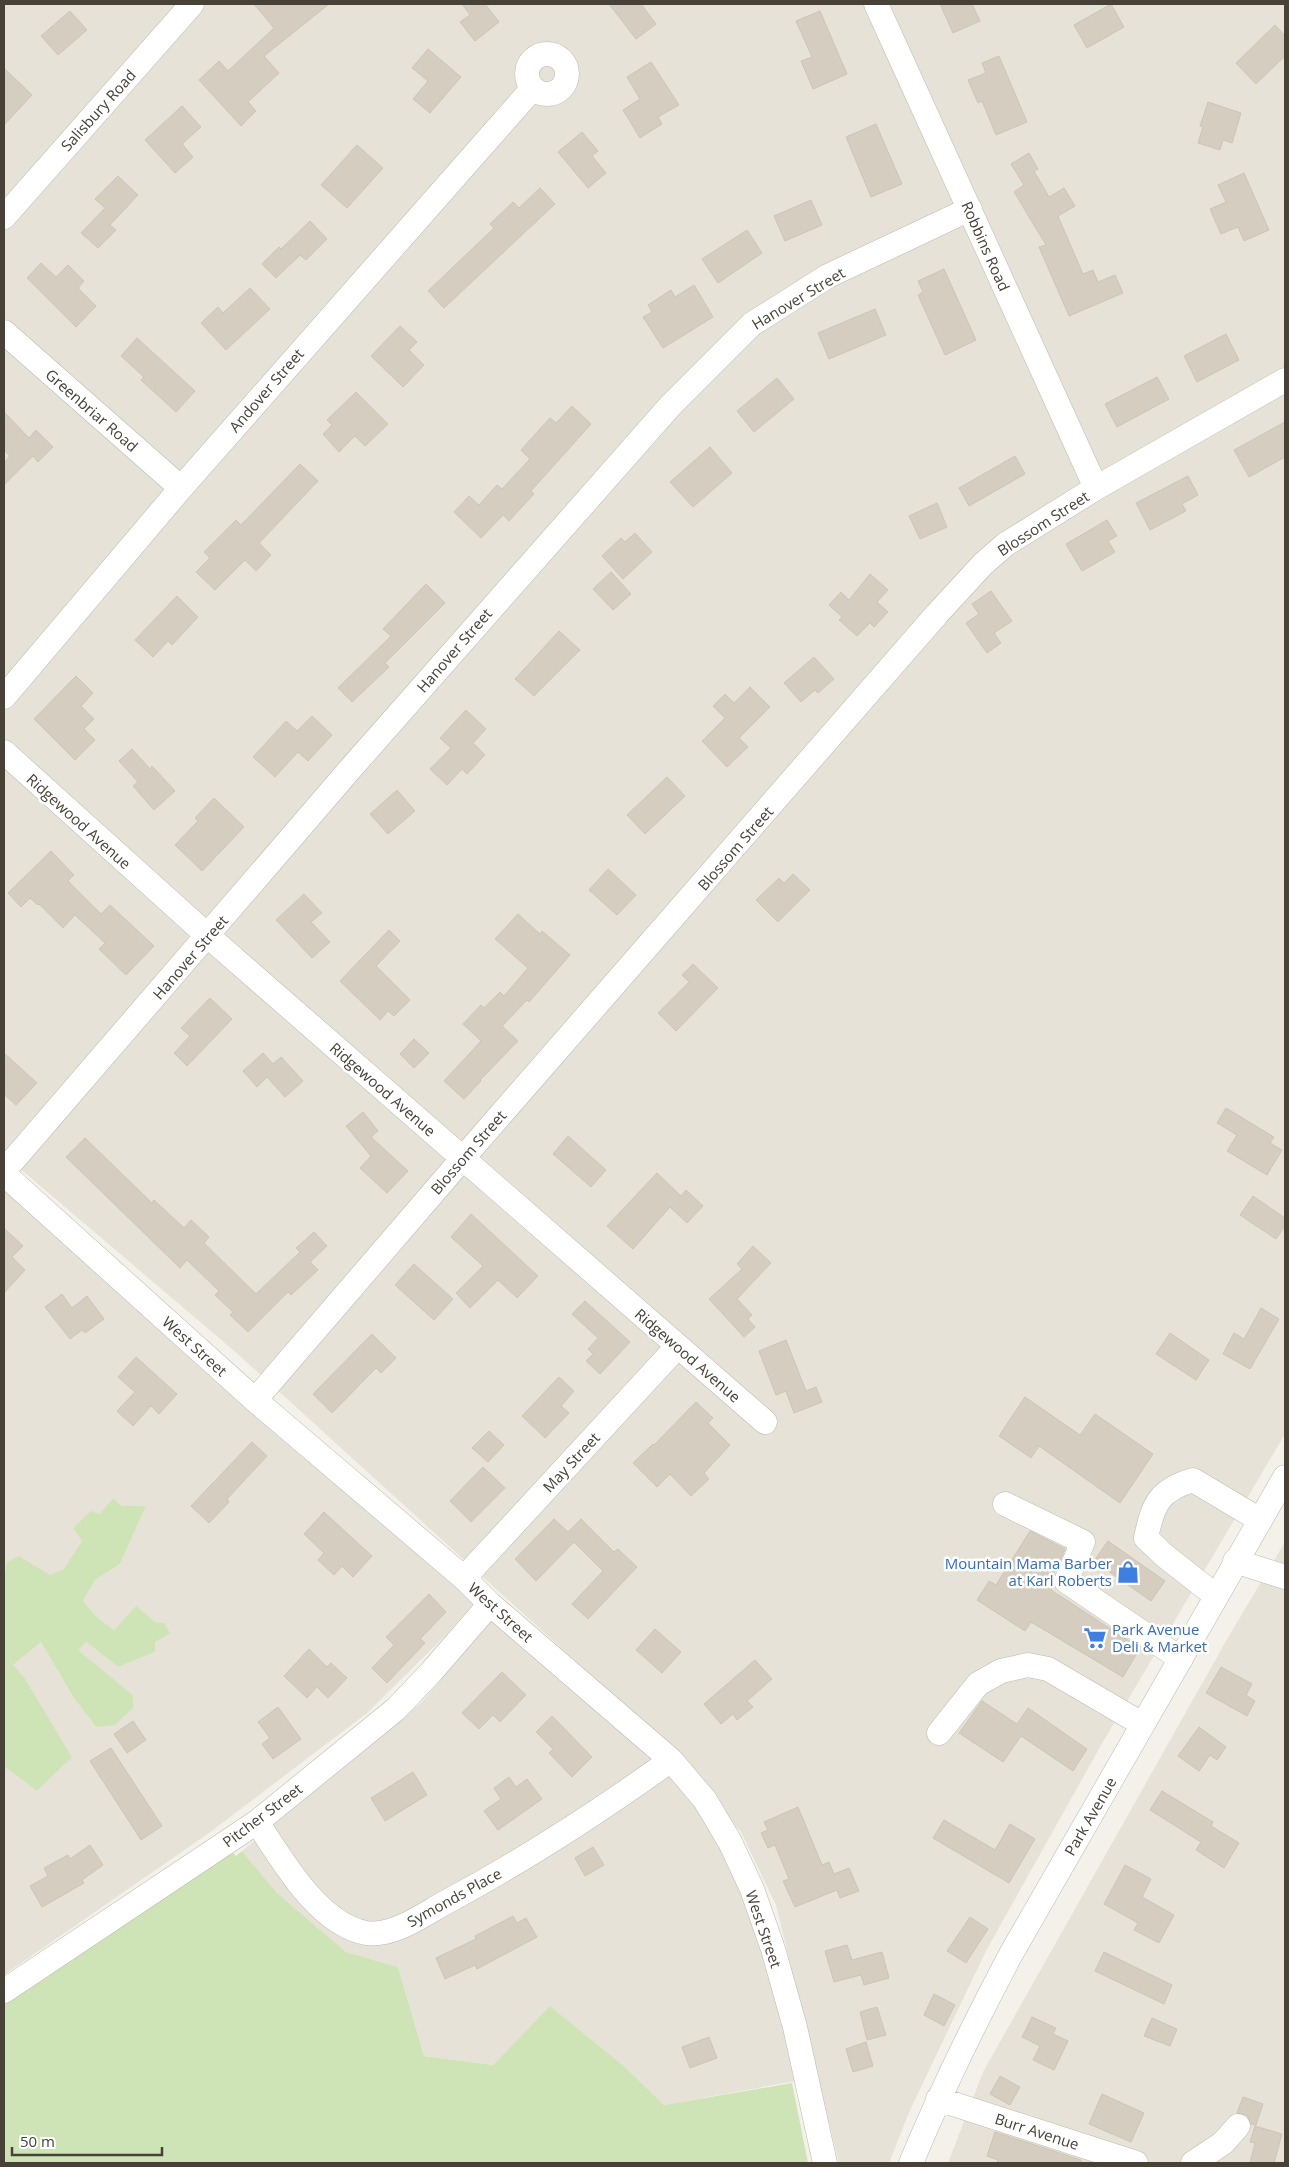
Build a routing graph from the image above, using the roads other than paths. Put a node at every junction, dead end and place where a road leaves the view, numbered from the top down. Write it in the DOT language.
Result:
graph roads {
  1 [pos="192,4"];
  2 [pos="876,4"];
  3 [pos="533,88"];
  4 [pos="970,209"];
  5 [pos="4,217"];
  6 [pos="4,332"];
  7 [pos="1285,380"];
  8 [pos="181,488"];
  9 [pos="1096,488"];
  10 [pos="4,697"];
  11 [pos="4,752"];
  12 [pos="208,936"];
  13 [pos="463,1158"];
  14 [pos="4,1172"];
  15 [pos="678,1346"];
  16 [pos="255,1400"];
  17 [pos="765,1422"];
  18 [pos="1285,1477"];
  19 [pos="1005,1504"];
  20 [pos="1260,1520"];
  21 [pos="1235,1561"];
  22 [pos="1285,1577"];
  23 [pos="464,1578"];
  24 [pos="1216,1596"];
  25 [pos="490,1604"];
  26 [pos="1181,1659"];
  27 [pos="1142,1724"];
  28 [pos="939,1733"];
  29 [pos="671,1760"];
  30 [pos="256,1822"];
  31 [pos="4,1992"];
  32 [pos="938,2099"];
  33 [pos="1238,2126"];
  34 [pos="826,2163"];
  35 [pos="911,2163"];
  36 [pos="1136,2163"];
  37 [pos="1192,2163"];
  1 -- 5 [label="street, Salisbury Road"];
  2 -- 4 [label="street, Robbins Road"];
  3 -- 8 [label="street, Andover Street"];
  4 -- 9 [label="street, Robbins Road"];
  4 -- 12 [label="street, Hanover Street"];
  6 -- 8 [label="street, Greenbriar Road"];
  7 -- 9 [label="street, Blossom Street"];
  8 -- 10 [label="street, Andover Street"];
  9 -- 13 [label="street, Blossom Street"];
  11 -- 12 [label="street, Ridgewood Avenue"];
  12 -- 13 [label="street, Ridgewood Avenue"];
  12 -- 14 [label="street, Hanover Street"];
  13 -- 15 [label="street, Ridgewood Avenue"];
  13 -- 16 [label="street, Blossom Street"];
  14 -- 16 [label="street, West Street"];
  15 -- 17 [label="street, Ridgewood Avenue"];
  15 -- 23 [label="street, May Street"];
  16 -- 23 [label="street, West Street"];
  18 -- 20 [label="street, Park Avenue"];
  19 -- 26 [label="street"];
  20 -- 21 [label="street, Park Avenue"];
  20 -- 24 [label="street"];
  21 -- 22 [label="street"];
  21 -- 24 [label="street, Park Avenue"];
  23 -- 25 [label="street, West Street"];
  24 -- 26 [label="street, Park Avenue"];
  25 -- 29 [label="street, West Street"];
  25 -- 30 [label="street, Pitcher Street"];
  26 -- 27 [label="street, Park Avenue"];
  27 -- 28 [label="street"];
  27 -- 32 [label="street, Park Avenue"];
  29 -- 30 [label="street, Symonds Place"];
  29 -- 34 [label="street, West Street"];
  30 -- 31 [label="street, Pitcher Street"];
  32 -- 35 [label="street, Park Avenue"];
  32 -- 36 [label="street, Burr Avenue"];
  33 -- 37 [label="street"];
}
